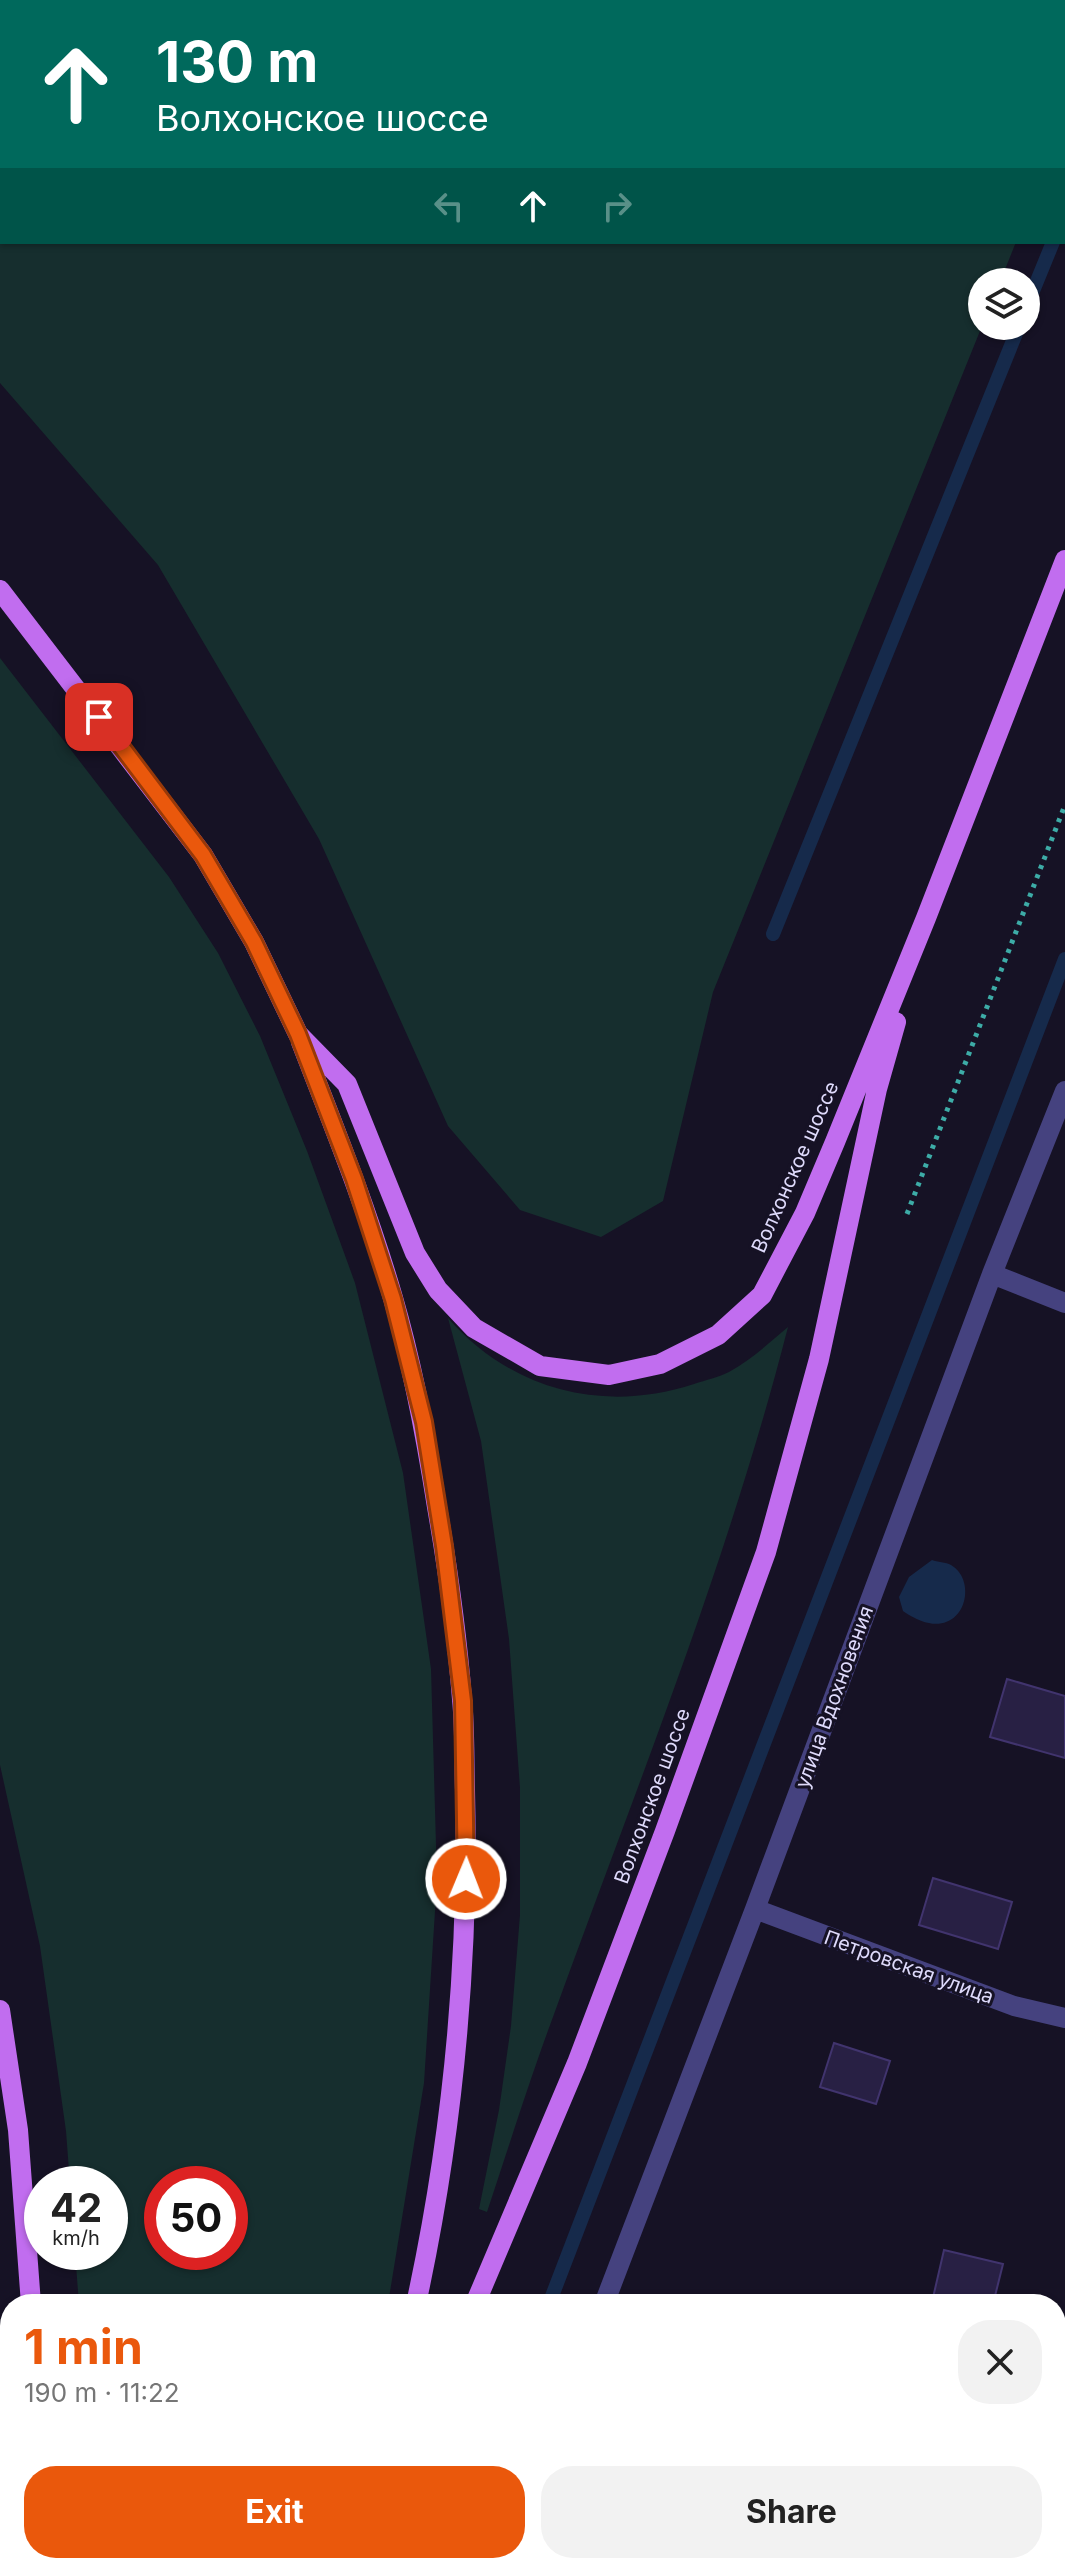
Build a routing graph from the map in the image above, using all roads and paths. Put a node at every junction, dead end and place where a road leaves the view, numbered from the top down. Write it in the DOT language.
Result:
graph roads {
  1 [pos="1065,560"];
  2 [pos="5,595"];
  3 [pos="1065,805"];
  4 [pos="926,918"];
  5 [pos="298,1034"];
  6 [pos="1065,1091"];
  7 [pos="907,1214"];
  8 [pos="992,1274"];
  9 [pos="1065,1303"];
  10 [pos="755,1909"];
  11 [pos="0,2010"];
  12 [pos="1065,2018"];
  13 [pos="30,2294"];
  14 [pos="418,2294"];
  15 [pos="479,2294"];
  16 [pos="608,2294"];
  1 -- 4 [label="main road, Волхонское шоссе"];
  2 -- 5 [label="main road, Волхонское шоссе"];
  3 -- 7 [label="path"];
  4 -- 5 [label="main road, Волхонское шоссе"];
  4 -- 15 [label="main road, Волхонское шоссе"];
  5 -- 14 [label="main road"];
  6 -- 8 [label="street, улица Вдохновения"];
  8 -- 9 [label="street"];
  8 -- 10 [label="street, улица Вдохновения"];
  10 -- 12 [label="street, Петровская улица"];
  10 -- 16 [label="street, улица Вдохновения"];
  11 -- 13 [label="main road"];
}
